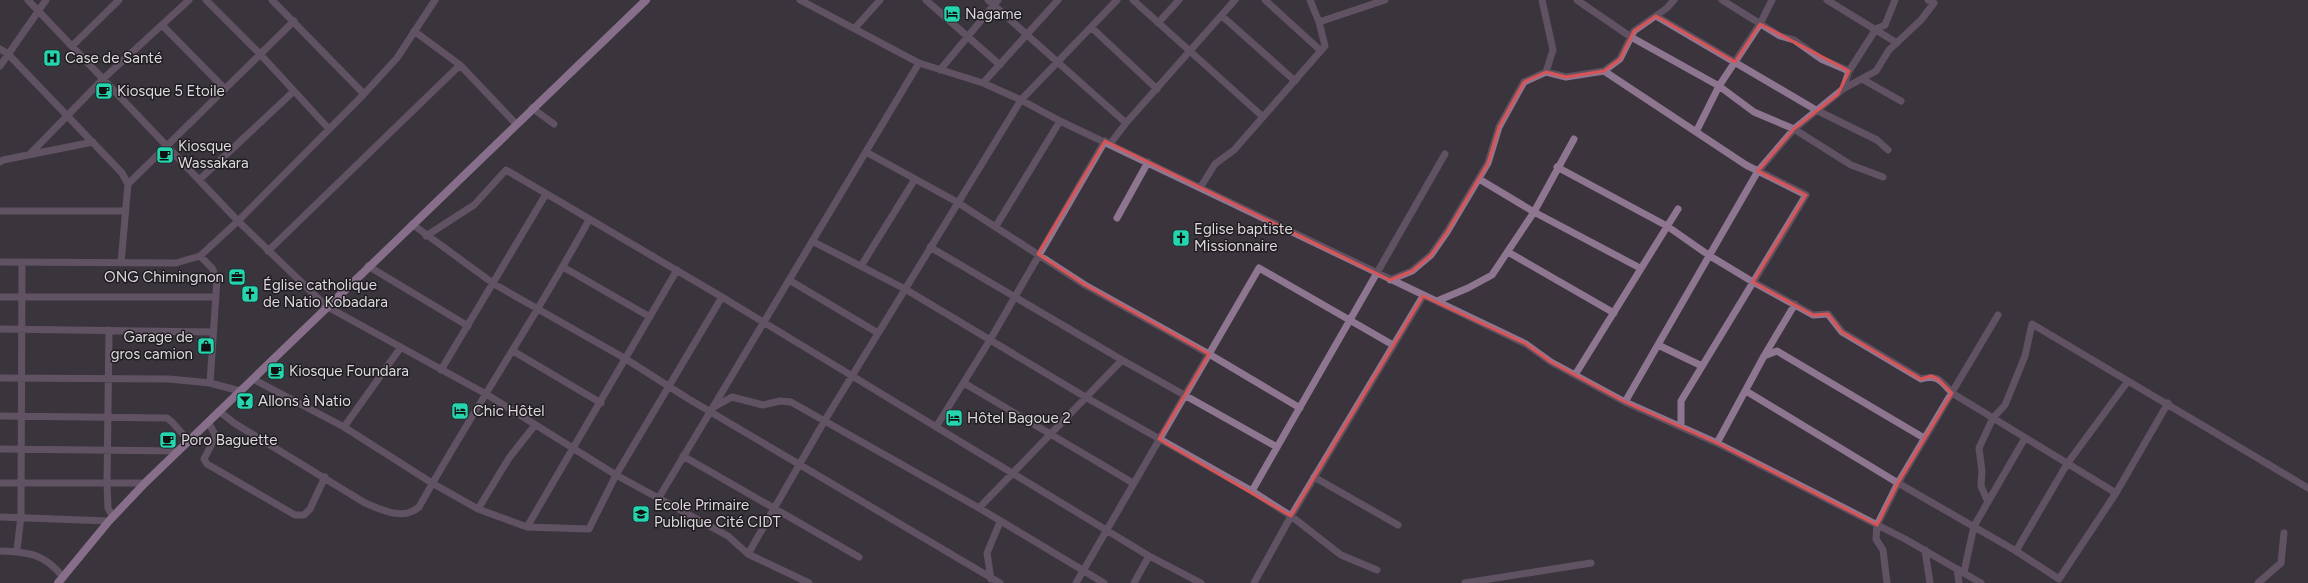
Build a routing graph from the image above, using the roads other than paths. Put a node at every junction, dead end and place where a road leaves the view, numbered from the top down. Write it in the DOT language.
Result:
graph roads {
  1 [pos="28,0"];
  2 [pos="46,0"];
  3 [pos="119,0"];
  4 [pos="189,0"];
  5 [pos="206,0"];
  6 [pos="272,0"];
  7 [pos="435,0"];
  8 [pos="646,0"];
  9 [pos="800,0"];
  10 [pos="880,0"];
  11 [pos="926,0"];
  12 [pos="1058,0"];
  13 [pos="1116,0"];
  14 [pos="1133,0"];
  15 [pos="1179,0"];
  16 [pos="1236,0"];
  17 [pos="1266,0"];
  18 [pos="1310,0"];
  19 [pos="1385,0"];
  20 [pos="1542,0"];
  21 [pos="1577,0"];
  22 [pos="1674,0"];
  23 [pos="1722,0"];
  24 [pos="1772,0"];
  25 [pos="1827,0"];
  26 [pos="1895,0"];
  27 [pos="1928,0"];
  28 [pos="993,2"];
  29 [pos="38,11"];
  30 [pos="1222,16"];
  31 [pos="1656,16"];
  32 [pos="294,21"];
  33 [pos="1319,22"];
  34 [pos="1158,23"];
  35 [pos="1760,24"];
  36 [pos="162,25"];
  37 [pos="855,28"];
  38 [pos="1092,28"];
  39 [pos="1876,29"];
  40 [pos="414,31"];
  41 [pos="1027,35"];
  42 [pos="967,37"];
  43 [pos="1631,37"];
  44 [pos="1897,43"];
  45 [pos="72,46"];
  46 [pos="0,48"];
  47 [pos="1321,51"];
  48 [pos="1190,52"];
  49 [pos="8,54"];
  50 [pos="260,54"];
  51 [pos="1735,62"];
  52 [pos="919,63"];
  53 [pos="1058,64"];
  54 [pos="460,65"];
  55 [pos="1000,65"];
  56 [pos="0,66"];
  57 [pos="940,70"];
  58 [pos="1604,71"];
  59 [pos="1849,71"];
  60 [pos="1546,72"];
  61 [pos="103,79"];
  62 [pos="1862,79"];
  63 [pos="1295,80"];
  64 [pos="983,83"];
  65 [pos="1719,86"];
  66 [pos="225,89"];
  67 [pos="1157,89"];
  68 [pos="1843,89"];
  69 [pos="294,91"];
  70 [pos="364,94"];
  71 [pos="1021,100"];
  72 [pos="1901,101"];
  73 [pos="532,108"];
  74 [pos="1816,110"];
  75 [pos="68,116"];
  76 [pos="1262,116"];
  77 [pos="1060,121"];
  78 [pos="1126,123"];
  79 [pos="516,124"];
  80 [pos="554,124"];
  81 [pos="329,129"];
  82 [pos="1794,129"];
  83 [pos="1696,132"];
  84 [pos="1574,139"];
  85 [pos="92,142"];
  86 [pos="1107,142"];
  87 [pos="168,147"];
  88 [pos="1888,150"];
  89 [pos="866,152"];
  90 [pos="30,154"];
  91 [pos="1445,154"];
  92 [pos="1,160"];
  93 [pos="1148,162"];
  94 [pos="1557,167"];
  95 [pos="1758,171"];
  96 [pos="1883,177"];
  97 [pos="915,179"];
  98 [pos="1479,179"];
  99 [pos="198,180"];
  100 [pos="128,184"];
  101 [pos="1200,188"];
  102 [pos="546,194"];
  103 [pos="957,202"];
  104 [pos="1678,209"];
  105 [pos="0,210"];
  106 [pos="124,211"];
  107 [pos="1534,212"];
  108 [pos="1118,218"];
  109 [pos="589,220"];
  110 [pos="238,221"];
  111 [pos="412,224"];
  112 [pos="996,226"];
  113 [pos="1666,226"];
  114 [pos="426,236"];
  115 [pos="812,241"];
  116 [pos="930,247"];
  117 [pos="268,251"];
  118 [pos="1508,252"];
  119 [pos="1038,254"];
  120 [pos="200,256"];
  121 [pos="1710,256"];
  122 [pos="0,262"];
  123 [pos="22,262"];
  124 [pos="121,263"];
  125 [pos="368,266"];
  126 [pos="861,266"];
  127 [pos="564,267"];
  128 [pos="1640,268"];
  129 [pos="677,270"];
  130 [pos="1376,274"];
  131 [pos="789,280"];
  132 [pos="1390,280"];
  133 [pos="1753,282"];
  134 [pos="494,284"];
  135 [pos="905,289"];
  136 [pos="22,296"];
  137 [pos="1015,296"];
  138 [pos="1423,296"];
  139 [pos="0,297"];
  140 [pos="216,297"];
  141 [pos="722,298"];
  142 [pos="1437,301"];
  143 [pos="1795,304"];
  144 [pos="326,306"];
  145 [pos="537,308"];
  146 [pos="1614,313"];
  147 [pos="1998,315"];
  148 [pos="650,316"];
  149 [pos="1350,320"];
  150 [pos="763,323"];
  151 [pos="468,326"];
  152 [pos="0,329"];
  153 [pos="22,329"];
  154 [pos="109,330"];
  155 [pos="212,332"];
  156 [pos="878,333"];
  157 [pos="990,340"];
  158 [pos="1393,345"];
  159 [pos="1658,345"];
  160 [pos="401,347"];
  161 [pos="512,351"];
  162 [pos="1209,354"];
  163 [pos="1764,356"];
  164 [pos="626,359"];
  165 [pos="1122,360"];
  166 [pos="1702,366"];
  167 [pos="441,370"];
  168 [pos="1575,375"];
  169 [pos="851,376"];
  170 [pos="0,378"];
  171 [pos="21,378"];
  172 [pos="110,378"];
  173 [pos="254,379"];
  174 [pos="2128,381"];
  175 [pos="210,383"];
  176 [pos="964,383"];
  177 [pos="669,387"];
  178 [pos="240,391"];
  179 [pos="1746,391"];
  180 [pos="1952,393"];
  181 [pos="486,394"];
  182 [pos="1184,396"];
  183 [pos="1087,398"];
  184 [pos="1625,402"];
  185 [pos="601,403"];
  186 [pos="2168,404"];
  187 [pos="1300,408"];
  188 [pos="711,410"];
  189 [pos="219,411"];
  190 [pos="0,416"];
  191 [pos="21,416"];
  192 [pos="108,417"];
  193 [pos="1994,418"];
  194 [pos="824,420"];
  195 [pos="208,422"];
  196 [pos="535,425"];
  197 [pos="1681,426"];
  198 [pos="344,427"];
  199 [pos="936,427"];
  200 [pos="1050,435"];
  201 [pos="1924,438"];
  202 [pos="2025,438"];
  203 [pos="1159,439"];
  204 [pos="189,441"];
  205 [pos="1717,443"];
  206 [pos="1277,447"];
  207 [pos="572,448"];
  208 [pos="0,450"];
  209 [pos="20,450"];
  210 [pos="108,450"];
  211 [pos="179,451"];
  212 [pos="683,456"];
  213 [pos="799,464"];
  214 [pos="2067,464"];
  215 [pos="1013,472"];
  216 [pos="616,475"];
  217 [pos="325,477"];
  218 [pos="1314,477"];
  219 [pos="0,483"];
  220 [pos="21,483"];
  221 [pos="107,483"];
  222 [pos="145,483"];
  223 [pos="432,483"];
  224 [pos="1133,483"];
  225 [pos="1898,483"];
  226 [pos="2308,488"];
  227 [pos="1252,491"];
  228 [pos="2116,493"];
  229 [pos="658,499"];
  230 [pos="1988,502"];
  231 [pos="774,508"];
  232 [pos="979,508"];
  233 [pos="478,509"];
  234 [pos="21,516"];
  235 [pos="1291,516"];
  236 [pos="0,517"];
  237 [pos="111,519"];
  238 [pos="1000,522"];
  239 [pos="1398,525"];
  240 [pos="1877,525"];
  241 [pos="1974,526"];
  242 [pos="527,527"];
  243 [pos="1107,529"];
  244 [pos="2284,533"];
  245 [pos="17,550"];
  246 [pos="1925,550"];
  247 [pos="0,551"];
  248 [pos="2016,551"];
  249 [pos="748,554"];
  250 [pos="1149,556"];
  251 [pos="859,557"];
  252 [pos="1591,562"];
  253 [pos="1378,570"];
  254 [pos="1961,570"];
  255 [pos="1083,571"];
  256 [pos="60,580"];
  257 [pos="991,580"];
  258 [pos="1980,582"];
  259 [pos="809,583"];
  260 [pos="1000,583"];
  261 [pos="1076,583"];
  262 [pos="1104,583"];
  263 [pos="1134,583"];
  264 [pos="1201,583"];
  265 [pos="1254,583"];
  266 [pos="1465,583"];
  267 [pos="1887,583"];
  268 [pos="1930,583"];
  269 [pos="1959,583"];
  270 [pos="1988,583"];
  271 [pos="2258,583"];
  1 -- 29 [label="street"];
  2 -- 29 [label="street"];
  3 -- 45 [label="street"];
  4 -- 36 [label="street"];
  5 -- 50 [label="street"];
  6 -- 32 [label="street"];
  7 -- 40 [label="street"];
  8 -- 73 [label="main road"];
  9 -- 37 [label="street"];
  10 -- 37 [label="street"];
  11 -- 42 [label="street"];
  12 -- 41 [label="street"];
  13 -- 38 [label="street"];
  14 -- 34 [label="street"];
  15 -- 34 [label="street"];
  16 -- 30 [label="street"];
  17 -- 47 [label="street"];
  18 -- 33 [label="street"];
  19 -- 33 [label="street"];
  20 -- 60 [label="street"];
  21 -- 43 [label="street"];
  22 -- 31 [label="street"];
  23 -- 35 [label="street"];
  24 -- 35 [label="street"];
  25 -- 39 [label="street"];
  26 -- 39 [label="street"];
  27 -- 44 [label="street"];
  28 -- 41 [label="street"];
  28 -- 42 [label="street"];
  29 -- 45 [label="street"];
  29 -- 49 [label="street"];
  30 -- 48 [label="street"];
  30 -- 63 [label="street"];
  31 -- 43 [label="street"];
  31 -- 51 [label="street"];
  32 -- 50 [label="street"];
  32 -- 70 [label="street"];
  33 -- 47 [label="street"];
  34 -- 48 [label="street"];
  35 -- 51 [label="street"];
  35 -- 59 [label="street"];
  36 -- 61 [label="street"];
  36 -- 66 [label="street"];
  37 -- 52 [label="street"];
  38 -- 53 [label="street"];
  38 -- 67 [label="street"];
  39 -- 44 [label="street"];
  39 -- 59 [label="street"];
  40 -- 54 [label="street"];
  40 -- 70 [label="street"];
  41 -- 53 [label="street"];
  41 -- 55 [label="street"];
  42 -- 55 [label="street"];
  42 -- 57 [label="street"];
  43 -- 58 [label="street"];
  43 -- 65 [label="street"];
  44 -- 62 [label="street"];
  45 -- 61 [label="street"];
  46 -- 49 [label="street"];
  47 -- 63 [label="street"];
  48 -- 67 [label="street"];
  48 -- 76 [label="street"];
  49 -- 56 [label="street"];
  49 -- 75 [label="street"];
  50 -- 66 [label="street"];
  50 -- 69 [label="street"];
  51 -- 65 [label="street"];
  51 -- 74 [label="street"];
  52 -- 57 [label="street"];
  52 -- 89 [label="street"];
  53 -- 71 [label="street"];
  53 -- 78 [label="street"];
  54 -- 79 [label="street"];
  54 -- 117 [label="street"];
  55 -- 64 [label="street"];
  57 -- 64 [label="street"];
  58 -- 60 [label="street"];
  58 -- 83 [label="street"];
  59 -- 68 [label="street"];
  60 -- 98 [label="street"];
  61 -- 75 [label="street"];
  61 -- 87 [label="street"];
  62 -- 68 [label="street"];
  62 -- 72 [label="street"];
  63 -- 76 [label="street"];
  64 -- 71 [label="street"];
  65 -- 82 [label="street"];
  65 -- 83 [label="street"];
  66 -- 87 [label="street"];
  67 -- 78 [label="street"];
  68 -- 74 [label="street"];
  69 -- 81 [label="street"];
  69 -- 99 [label="street"];
  70 -- 81 [label="street"];
  71 -- 77 [label="street"];
  71 -- 103 [label="street"];
  73 -- 79 [label="main road"];
  73 -- 80 [label="street"];
  74 -- 82 [label="street"];
  74 -- 88 [label="street"];
  75 -- 85 [label="street"];
  75 -- 90 [label="street"];
  76 -- 101 [label="street"];
  77 -- 86 [label="street"];
  77 -- 112 [label="street"];
  78 -- 86 [label="street"];
  79 -- 111 [label="main road"];
  81 -- 110 [label="street"];
  82 -- 95 [label="street"];
  82 -- 96 [label="street"];
  83 -- 95 [label="street"];
  84 -- 94 [label="street"];
  85 -- 90 [label="street"];
  85 -- 100 [label="street"];
  86 -- 93 [label="street"];
  86 -- 119 [label="street"];
  87 -- 99 [label="street"];
  87 -- 100 [label="street"];
  89 -- 97 [label="street"];
  89 -- 115 [label="street"];
  90 -- 92 [label="street"];
  91 -- 130 [label="street"];
  93 -- 101 [label="street"];
  93 -- 108 [label="street"];
  94 -- 107 [label="street"];
  94 -- 113 [label="street"];
  95 -- 121 [label="street"];
  95 -- 133 [label="street"];
  97 -- 103 [label="street"];
  97 -- 126 [label="street"];
  98 -- 107 [label="street"];
  98 -- 132 [label="street"];
  99 -- 110 [label="street"];
  100 -- 106 [label="street"];
  101 -- 130 [label="street"];
  102 -- 109 [label="street"];
  102 -- 114 [label="street"];
  102 -- 134 [label="street"];
  103 -- 112 [label="street"];
  103 -- 116 [label="street"];
  104 -- 113 [label="street"];
  105 -- 106 [label="street"];
  106 -- 124 [label="street"];
  107 -- 118 [label="street"];
  107 -- 128 [label="street"];
  109 -- 127 [label="street"];
  109 -- 129 [label="street"];
  110 -- 117 [label="street"];
  110 -- 120 [label="street"];
  111 -- 114 [label="street"];
  111 -- 125 [label="main road"];
  112 -- 119 [label="street"];
  113 -- 121 [label="street"];
  113 -- 128 [label="street"];
  114 -- 134 [label="street"];
  115 -- 126 [label="street"];
  115 -- 131 [label="street"];
  116 -- 135 [label="street"];
  116 -- 137 [label="street"];
  117 -- 144 [label="street"];
  118 -- 142 [label="street"];
  118 -- 146 [label="street"];
  119 -- 137 [label="street"];
  119 -- 162 [label="street"];
  120 -- 124 [label="street"];
  120 -- 140 [label="street"];
  121 -- 133 [label="street"];
  121 -- 159 [label="street"];
  122 -- 123 [label="street"];
  123 -- 124 [label="street"];
  123 -- 136 [label="street"];
  125 -- 144 [label="main road"];
  125 -- 151 [label="street"];
  126 -- 135 [label="street"];
  127 -- 145 [label="street"];
  127 -- 148 [label="street"];
  128 -- 146 [label="street"];
  129 -- 141 [label="street"];
  129 -- 148 [label="street"];
  130 -- 132 [label="street"];
  130 -- 149 [label="street"];
  131 -- 150 [label="street"];
  131 -- 156 [label="street"];
  132 -- 138 [label="street"];
  133 -- 143 [label="street"];
  133 -- 166 [label="street"];
  134 -- 145 [label="street"];
  134 -- 151 [label="street"];
  135 -- 156 [label="street"];
  135 -- 157 [label="street"];
  136 -- 139 [label="street"];
  136 -- 140 [label="street"];
  136 -- 153 [label="street"];
  137 -- 157 [label="street"];
  137 -- 165 [label="street"];
  138 -- 142 [label="street"];
  138 -- 158 [label="street"];
  140 -- 155 [label="street"];
  141 -- 150 [label="street"];
  141 -- 177 [label="street"];
  142 -- 168 [label="street"];
  143 -- 163 [label="street"];
  143 -- 180 [label="street"];
  144 -- 160 [label="street"];
  144 -- 173 [label="main road"];
  145 -- 161 [label="street"];
  145 -- 164 [label="street"];
  146 -- 168 [label="street"];
  147 -- 180 [label="street"];
  148 -- 164 [label="street"];
  149 -- 158 [label="street"];
  149 -- 162 [label="street"];
  149 -- 187 [label="street"];
  150 -- 169 [label="street"];
  150 -- 188 [label="street"];
  151 -- 167 [label="street"];
  152 -- 153 [label="street"];
  153 -- 154 [label="street"];
  153 -- 171 [label="street"];
  154 -- 155 [label="street"];
  154 -- 172 [label="street"];
  155 -- 175 [label="street"];
  156 -- 169 [label="street"];
  157 -- 176 [label="street"];
  157 -- 183 [label="street"];
  158 -- 218 [label="street"];
  159 -- 166 [label="street"];
  159 -- 184 [label="street"];
  160 -- 167 [label="street"];
  160 -- 198 [label="street"];
  161 -- 181 [label="street"];
  161 -- 185 [label="street"];
  162 -- 182 [label="street"];
  162 -- 187 [label="street"];
  163 -- 179 [label="street"];
  163 -- 201 [label="street"];
  164 -- 177 [label="street"];
  164 -- 185 [label="street"];
  165 -- 182 [label="street"];
  165 -- 183 [label="street"];
  166 -- 197 [label="street"];
  167 -- 181 [label="street"];
  168 -- 184 [label="street"];
  169 -- 194 [label="street"];
  169 -- 199 [label="street"];
  170 -- 171 [label="street"];
  171 -- 172 [label="street"];
  171 -- 191 [label="street"];
  172 -- 175 [label="street"];
  172 -- 192 [label="street"];
  173 -- 178 [label="main road"];
  173 -- 198 [label="street"];
  174 -- 186 [label="street"];
  174 -- 193 [label="street"];
  174 -- 214 [label="street"];
  175 -- 178 [label="street"];
  176 -- 199 [label="street"];
  176 -- 200 [label="street"];
  177 -- 188 [label="street"];
  177 -- 216 [label="street"];
  178 -- 189 [label="main road"];
  179 -- 205 [label="street"];
  179 -- 225 [label="street"];
  180 -- 193 [label="street"];
  180 -- 201 [label="street"];
  181 -- 196 [label="street"];
  181 -- 223 [label="street"];
  182 -- 203 [label="street"];
  182 -- 206 [label="street"];
  183 -- 200 [label="street"];
  183 -- 203 [label="street"];
  184 -- 197 [label="street"];
  185 -- 207 [label="street"];
  186 -- 226 [label="street"];
  186 -- 228 [label="street"];
  187 -- 206 [label="street"];
  188 -- 194 [label="street"];
  188 -- 212 [label="street"];
  188 -- 213 [label="street"];
  189 -- 195 [label="main road"];
  189 -- 217 [label="street"];
  190 -- 191 [label="street"];
  191 -- 192 [label="street"];
  191 -- 209 [label="street"];
  192 -- 204 [label="street"];
  192 -- 210 [label="street"];
  193 -- 202 [label="street"];
  193 -- 230 [label="street"];
  194 -- 213 [label="street"];
  194 -- 232 [label="street"];
  195 -- 204 [label="main road"];
  195 -- 217 [label="street"];
  196 -- 207 [label="street"];
  196 -- 233 [label="street"];
  197 -- 205 [label="street"];
  198 -- 223 [label="street"];
  199 -- 215 [label="street"];
  200 -- 215 [label="street"];
  200 -- 224 [label="street"];
  201 -- 225 [label="street"];
  202 -- 214 [label="street"];
  202 -- 230 [label="street"];
  203 -- 224 [label="street"];
  203 -- 227 [label="street"];
  204 -- 211 [label="main road"];
  205 -- 240 [label="street"];
  206 -- 227 [label="street"];
  207 -- 216 [label="street"];
  207 -- 242 [label="street"];
  208 -- 209 [label="street"];
  209 -- 210 [label="street"];
  209 -- 220 [label="street"];
  210 -- 211 [label="street"];
  210 -- 221 [label="street"];
  211 -- 222 [label="main road"];
  212 -- 229 [label="street"];
  212 -- 231 [label="street"];
  213 -- 231 [label="street"];
  213 -- 257 [label="street"];
  214 -- 228 [label="street"];
  214 -- 248 [label="street"];
  215 -- 232 [label="street"];
  215 -- 243 [label="street"];
  216 -- 229 [label="street"];
  216 -- 242 [label="street"];
  217 -- 223 [label="street"];
  218 -- 235 [label="street"];
  218 -- 239 [label="street"];
  219 -- 220 [label="street"];
  220 -- 221 [label="street"];
  220 -- 234 [label="street"];
  221 -- 222 [label="street"];
  221 -- 237 [label="street"];
  222 -- 237 [label="main road"];
  223 -- 233 [label="street"];
  224 -- 243 [label="street"];
  225 -- 240 [label="street"];
  225 -- 241 [label="street"];
  227 -- 235 [label="street"];
  228 -- 248 [label="street"];
  229 -- 249 [label="street"];
  230 -- 241 [label="street"];
  231 -- 249 [label="street"];
  231 -- 251 [label="street"];
  232 -- 238 [label="street"];
  233 -- 242 [label="street"];
  234 -- 236 [label="street"];
  234 -- 237 [label="street"];
  234 -- 245 [label="street"];
  235 -- 253 [label="street"];
  235 -- 265 [label="street"];
  237 -- 256 [label="main road"];
  238 -- 255 [label="street"];
  238 -- 257 [label="street"];
  240 -- 246 [label="street"];
  240 -- 267 [label="street"];
  241 -- 248 [label="street"];
  241 -- 254 [label="street"];
  243 -- 250 [label="street"];
  243 -- 255 [label="street"];
  244 -- 271 [label="street"];
  245 -- 247 [label="street"];
  245 -- 256 [label="street"];
  246 -- 254 [label="street"];
  246 -- 268 [label="street"];
  249 -- 259 [label="street"];
  250 -- 263 [label="street"];
  250 -- 264 [label="street"];
  252 -- 266 [label="street"];
  254 -- 258 [label="street"];
  254 -- 269 [label="street"];
  255 -- 261 [label="street"];
  255 -- 262 [label="street"];
  257 -- 260 [label="street"];
  258 -- 270 [label="street"];
}
